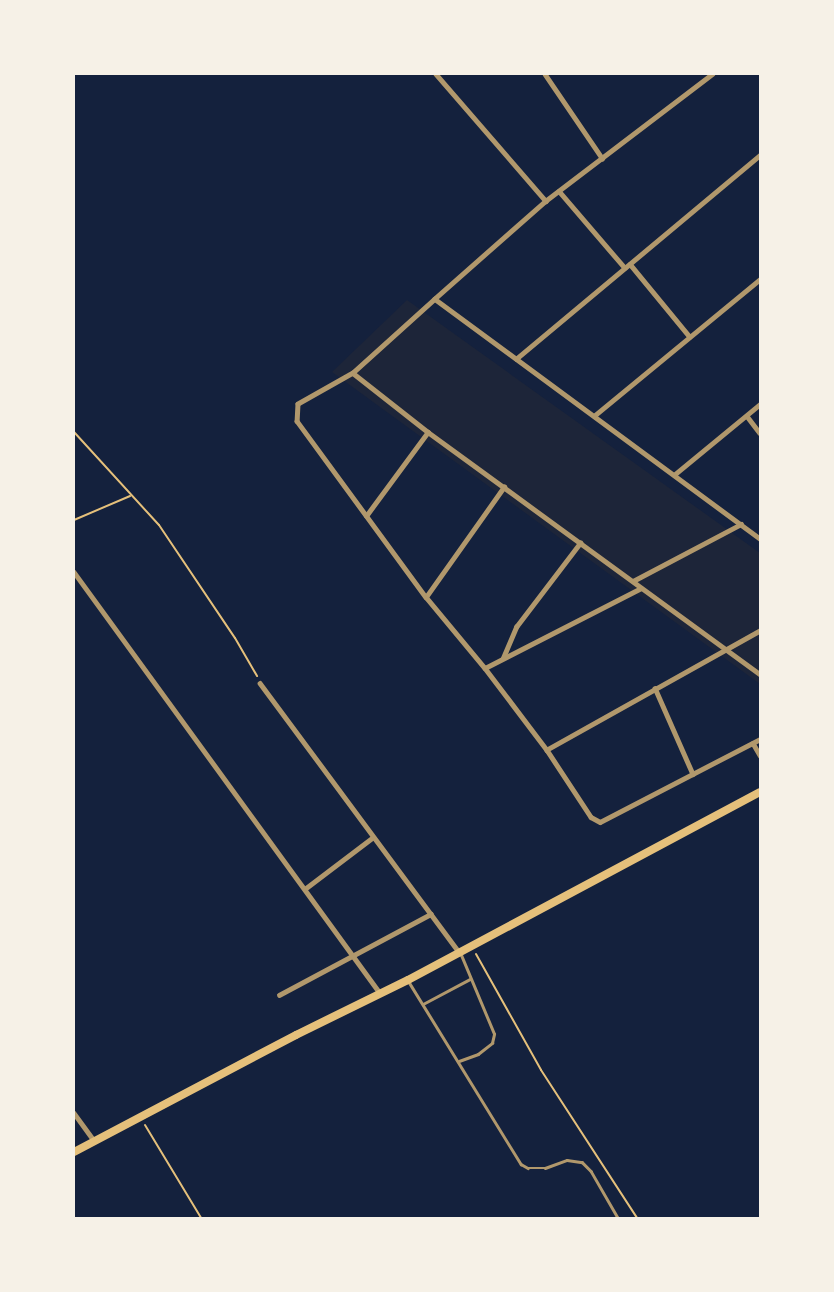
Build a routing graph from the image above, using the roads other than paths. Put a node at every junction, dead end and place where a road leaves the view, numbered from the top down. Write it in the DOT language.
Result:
graph roads {
  1 [pos="436,74"];
  2 [pos="545,74"];
  3 [pos="713,74"];
  4 [pos="760,155"];
  5 [pos="602,158"];
  6 [pos="559,191"];
  7 [pos="546,201"];
  8 [pos="630,264"];
  9 [pos="625,268"];
  10 [pos="760,279"];
  11 [pos="434,299"];
  12 [pos="690,337"];
  13 [pos="516,359"];
  14 [pos="353,373"];
  15 [pos="760,404"];
  16 [pos="594,416"];
  17 [pos="747,416"];
  18 [pos="428,432"];
  19 [pos="760,434"];
  20 [pos="674,475"];
  21 [pos="504,486"];
  22 [pos="366,516"];
  23 [pos="741,524"];
  24 [pos="760,530"];
  25 [pos="755,535"];
  26 [pos="760,538"];
  27 [pos="580,543"];
  28 [pos="74,572"];
  29 [pos="633,581"];
  30 [pos="642,588"];
  31 [pos="426,598"];
  32 [pos="760,631"];
  33 [pos="730,650"];
  34 [pos="503,659"];
  35 [pos="485,668"];
  36 [pos="760,674"];
  37 [pos="260,683"];
  38 [pos="655,688"];
  39 [pos="760,739"];
  40 [pos="753,743"];
  41 [pos="547,750"];
  42 [pos="760,755"];
  43 [pos="693,774"];
  44 [pos="760,792"];
  45 [pos="372,838"];
  46 [pos="306,888"];
  47 [pos="431,914"];
  48 [pos="460,953"];
  49 [pos="354,955"];
  50 [pos="470,979"];
  51 [pos="408,980"];
  52 [pos="279,995"];
  53 [pos="381,995"];
  54 [pos="423,1004"];
  55 [pos="459,1061"];
  56 [pos="74,1114"];
  57 [pos="94,1141"];
  58 [pos="74,1152"];
  59 [pos="618,1218"];
  1 -- 7 [label="street"];
  2 -- 5 [label="street"];
  3 -- 5 [label="street"];
  4 -- 8 [label="street"];
  5 -- 6 [label="street"];
  6 -- 7 [label="street"];
  6 -- 9 [label="street"];
  7 -- 11 [label="street"];
  8 -- 9 [label="street"];
  8 -- 12 [label="street"];
  9 -- 13 [label="street"];
  10 -- 12 [label="street"];
  11 -- 13 [label="street"];
  11 -- 14 [label="street"];
  12 -- 16 [label="street"];
  13 -- 16 [label="street"];
  14 -- 18 [label="street"];
  14 -- 22 [label="street"];
  15 -- 17 [label="street"];
  16 -- 20 [label="street"];
  17 -- 19 [label="street"];
  17 -- 20 [label="street"];
  18 -- 21 [label="street"];
  18 -- 22 [label="street"];
  20 -- 23 [label="street"];
  21 -- 27 [label="street"];
  21 -- 31 [label="street"];
  22 -- 31 [label="street"];
  23 -- 25 [label="street"];
  23 -- 29 [label="street"];
  24 -- 25 [label="street"];
  25 -- 26 [label="street"];
  27 -- 29 [label="street"];
  27 -- 34 [label="street"];
  28 -- 46 [label="street"];
  29 -- 30 [label="street"];
  30 -- 33 [label="street"];
  30 -- 34 [label="street"];
  31 -- 35 [label="street"];
  32 -- 33 [label="street"];
  33 -- 36 [label="street"];
  33 -- 38 [label="street"];
  34 -- 35 [label="street"];
  35 -- 41 [label="street"];
  37 -- 45 [label="street"];
  38 -- 41 [label="street"];
  38 -- 43 [label="street"];
  39 -- 40 [label="street"];
  40 -- 42 [label="street"];
  40 -- 43 [label="street"];
  41 -- 43 [label="street"];
  44 -- 48 [label="main road"];
  45 -- 46 [label="street"];
  45 -- 47 [label="street"];
  46 -- 49 [label="street"];
  47 -- 48 [label="street"];
  47 -- 49 [label="street"];
  48 -- 50 [label="lane"];
  48 -- 51 [label="main road"];
  49 -- 52 [label="street"];
  49 -- 53 [label="street"];
  50 -- 54 [label="lane"];
  50 -- 55 [label="lane"];
  51 -- 53 [label="main road"];
  51 -- 54 [label="lane"];
  53 -- 57 [label="main road"];
  54 -- 55 [label="lane"];
  55 -- 59 [label="lane"];
  56 -- 57 [label="street"];
  57 -- 58 [label="main road"];
}
